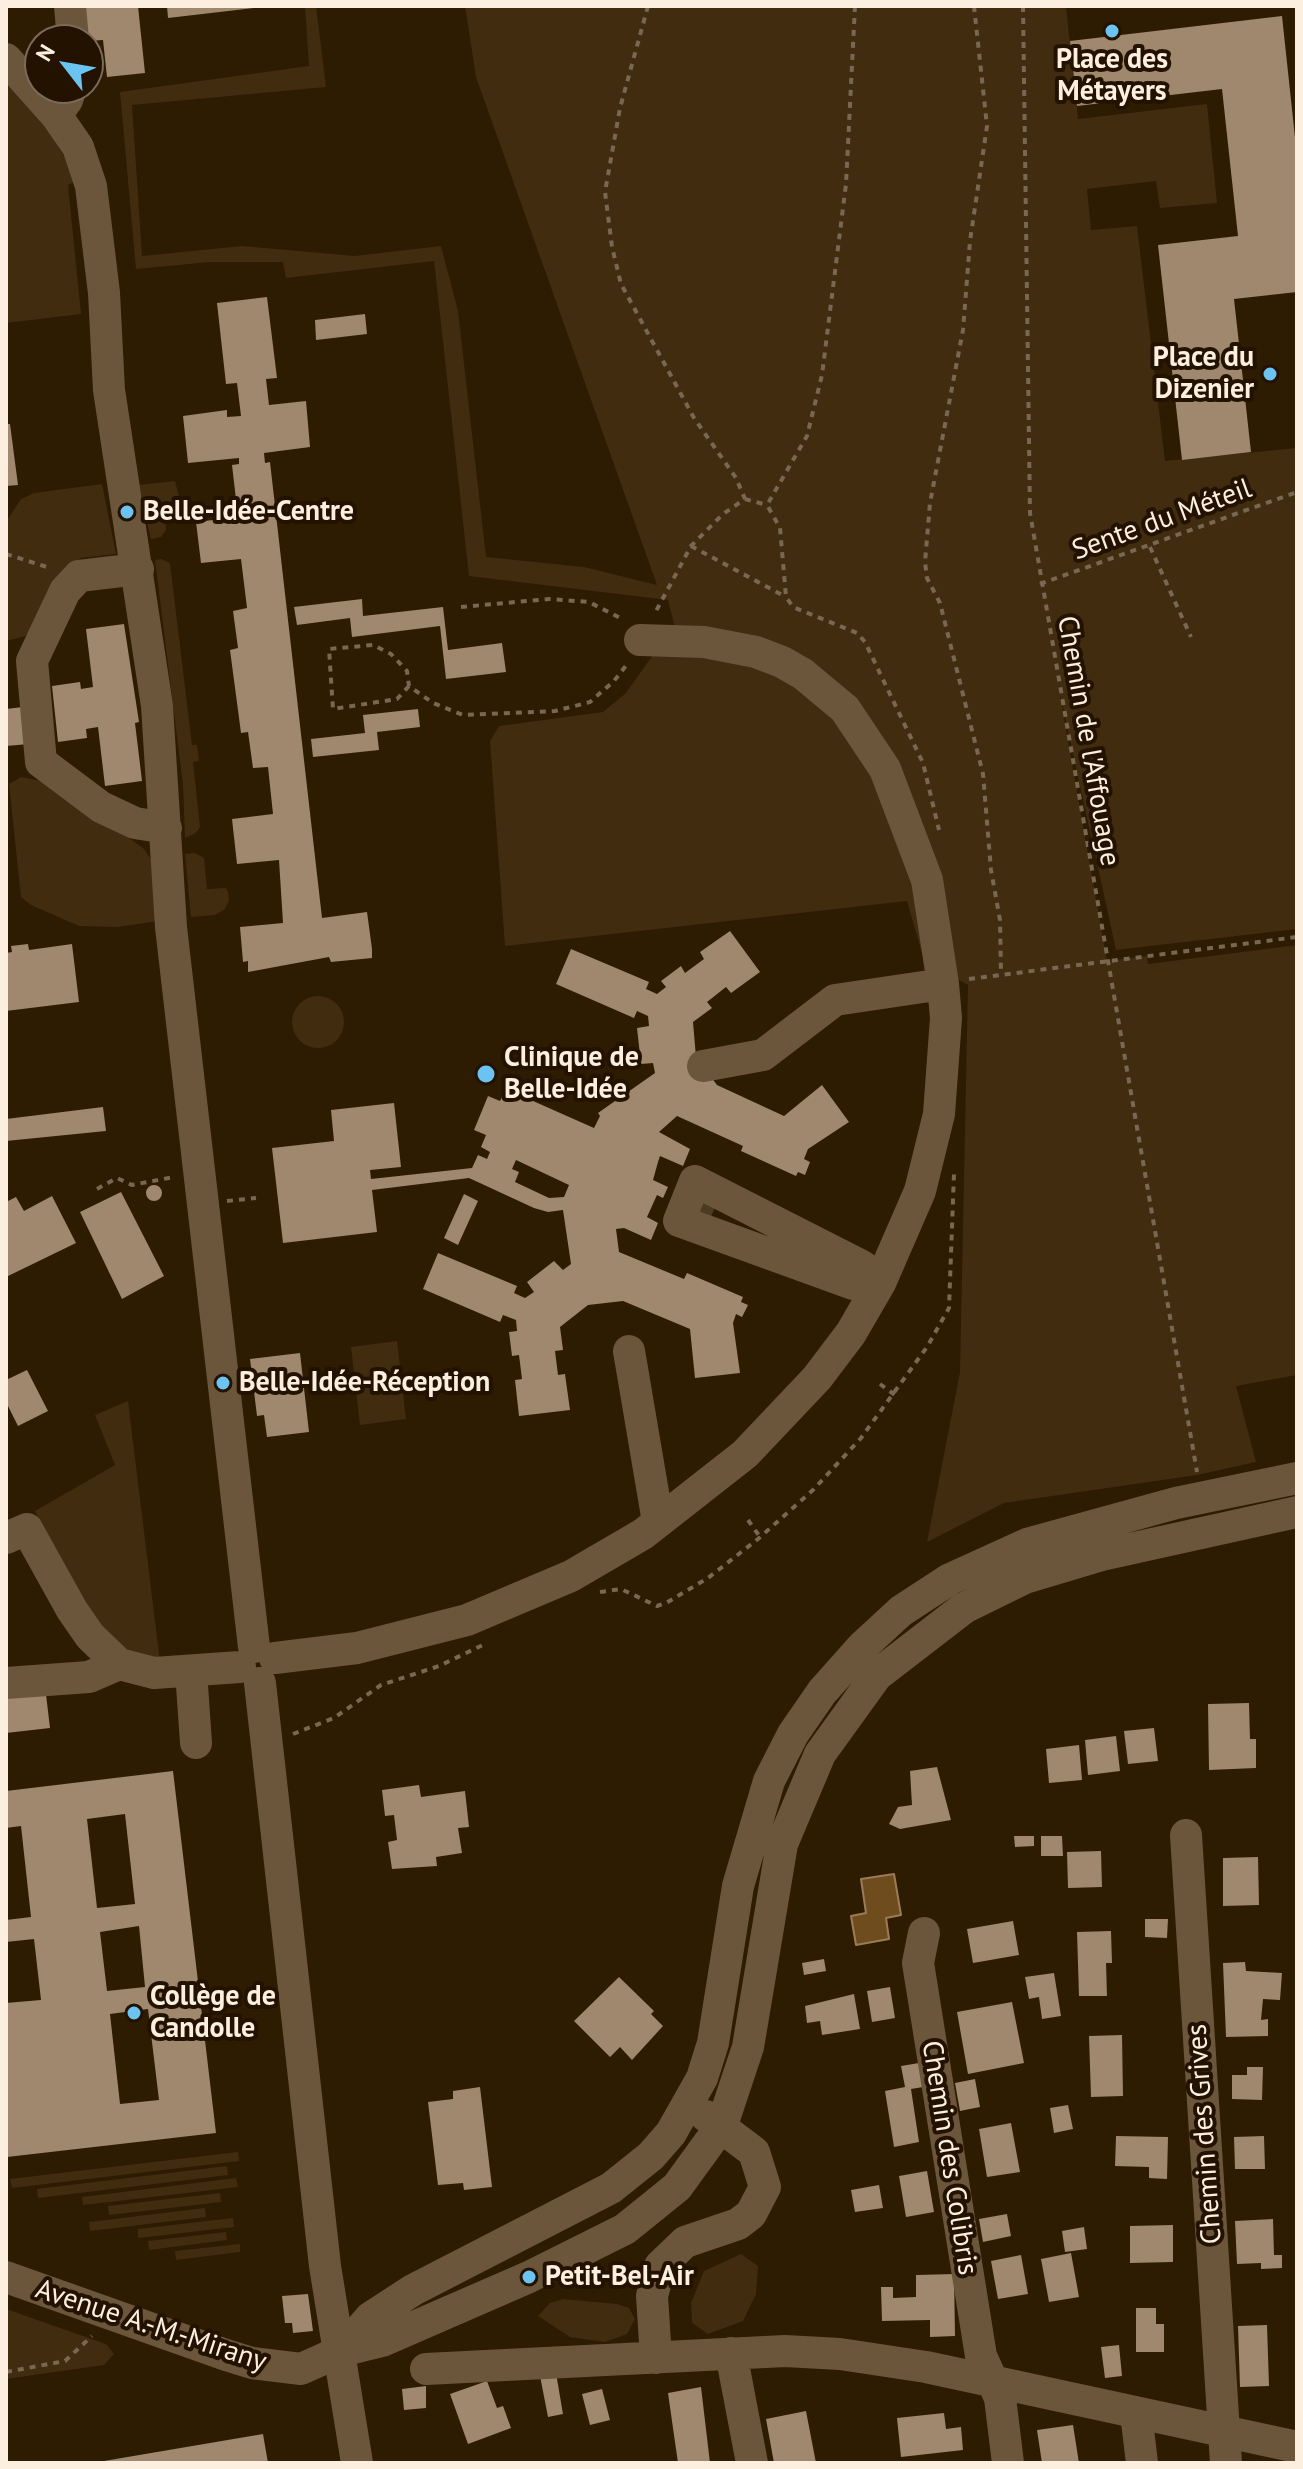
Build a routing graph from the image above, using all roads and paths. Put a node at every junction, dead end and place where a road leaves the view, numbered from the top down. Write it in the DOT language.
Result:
graph roads {
  1 [pos="648,6"];
  2 [pos="855,6"];
  3 [pos="974,6"];
  4 [pos="1023,6"];
  5 [pos="6,59"];
  6 [pos="24,72"];
  7 [pos="65,104"];
  8 [pos="1297,492"];
  9 [pos="745,499"];
  10 [pos="767,505"];
  11 [pos="691,546"];
  12 [pos="1150,547"];
  13 [pos="6,554"];
  14 [pos="138,569"];
  15 [pos="79,576"];
  16 [pos="1040,584"];
  17 [pos="786,597"];
  18 [pos="461,607"];
  19 [pos="1191,637"];
  20 [pos="640,640"];
  21 [pos="409,686"];
  22 [pos="166,828"];
  23 [pos="940,836"];
  24 [pos="1297,937"];
  25 [pos="1107,961"];
  26 [pos="1003,974"];
  27 [pos="943,984"];
  28 [pos="703,1066"];
  29 [pos="177,1177"];
  30 [pos="97,1189"];
  31 [pos="256,1198"];
  32 [pos="225,1201"];
  33 [pos="713,1212"];
  34 [pos="880,1283"];
  35 [pos="629,1351"];
  36 [pos="880,1384"];
  37 [pos="895,1395"];
  38 [pos="1197,1475"];
  39 [pos="1297,1478"];
  40 [pos="1297,1512"];
  41 [pos="748,1520"];
  42 [pos="658,1522"];
  43 [pos="760,1537"];
  44 [pos="6,1538"];
  45 [pos="119,1664"];
  46 [pos="257,1664"];
  47 [pos="191,1671"];
  48 [pos="6,1683"];
  49 [pos="196,1743"];
  50 [pos="1186,1835"];
  51 [pos="924,1933"];
  52 [pos="687,2107"];
  53 [pos="722,2125"];
  54 [pos="6,2277"];
  55 [pos="95,2331"];
  56 [pos="341,2351"];
  57 [pos="731,2353"];
  58 [pos="656,2358"];
  59 [pos="426,2369"];
  60 [pos="6,2372"];
  61 [pos="991,2381"];
  62 [pos="1136,2413"];
  63 [pos="1297,2447"];
  64 [pos="1225,2448"];
  65 [pos="357,2463"];
  66 [pos="752,2463"];
  67 [pos="1008,2463"];
  68 [pos="1142,2463"];
  1 -- 9 [label="path"];
  2 -- 10 [label="path"];
  3 -- 26 [label="path"];
  4 -- 16 [label="path, Chemin de l'Affouage"];
  5 -- 6 [label="street"];
  7 -- 14 [label="street"];
  8 -- 12 [label="path, Sente du Méteil"];
  9 -- 10 [label="path"];
  9 -- 11 [label="path"];
  10 -- 17 [label="path"];
  11 -- 17 [label="path"];
  11 -- 20 [label="path"];
  12 -- 16 [label="path, Sente du Méteil"];
  12 -- 19 [label="path"];
  13 -- 15 [label="path"];
  14 -- 15 [label="street"];
  14 -- 22 [label="street"];
  15 -- 22 [label="street"];
  16 -- 25 [label="path, Chemin de l'Affouage"];
  17 -- 23 [label="path"];
  18 -- 20 [label="path"];
  20 -- 21 [label="path"];
  20 -- 27 [label="street"];
  21 -- 21 [label="path"];
  22 -- 46 [label="street"];
  24 -- 25 [label="path"];
  25 -- 26 [label="path"];
  25 -- 38 [label="path, Chemin de l'Affouage"];
  26 -- 27 [label="path"];
  27 -- 28 [label="street"];
  27 -- 34 [label="street"];
  29 -- 30 [label="path"];
  31 -- 32 [label="path"];
  33 -- 34 [label="street"];
  34 -- 42 [label="street"];
  35 -- 42 [label="street"];
  36 -- 37 [label="path"];
  39 -- 52 [label="street"];
  40 -- 53 [label="street"];
  41 -- 43 [label="path"];
  42 -- 46 [label="street"];
  44 -- 45 [label="street"];
  45 -- 47 [label="street"];
  45 -- 48 [label="street"];
  46 -- 47 [label="street"];
  46 -- 56 [label="street"];
  47 -- 49 [label="street"];
  50 -- 64 [label="street, Chemin des Grives"];
  51 -- 61 [label="street, Chemin des Colibris"];
  52 -- 53 [label="street"];
  52 -- 56 [label="street"];
  53 -- 56 [label="street"];
  53 -- 58 [label="street"];
  54 -- 56 [label="street, Avenue A.-M.-Mirany"];
  55 -- 60 [label="path"];
  56 -- 65 [label="street"];
  57 -- 58 [label="street"];
  57 -- 61 [label="street"];
  57 -- 66 [label="street"];
  58 -- 59 [label="street"];
  61 -- 62 [label="street"];
  61 -- 67 [label="street, Chemin des Colibris"];
  62 -- 64 [label="street"];
  62 -- 68 [label="street"];
  63 -- 64 [label="street"];
}
